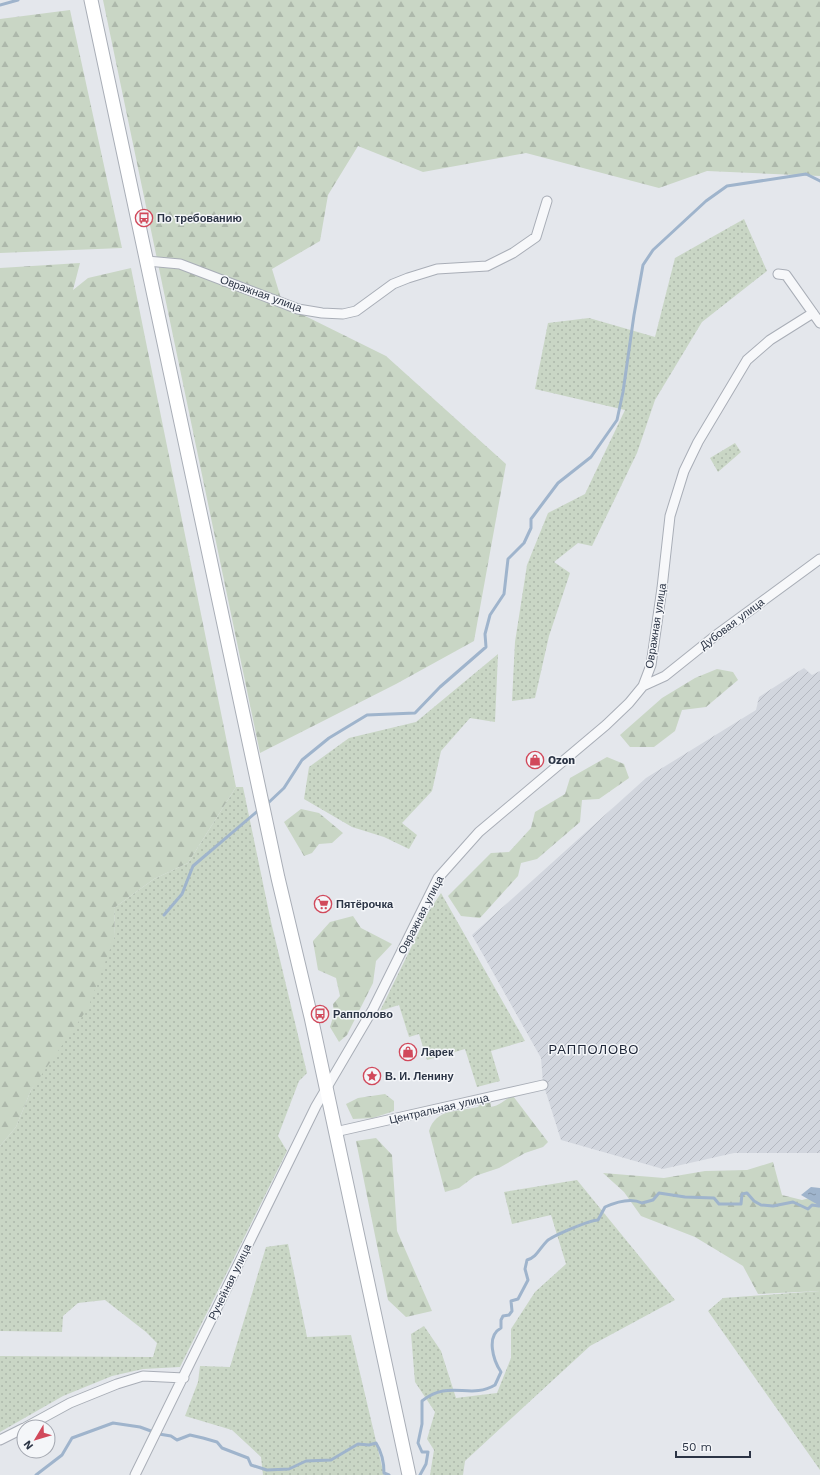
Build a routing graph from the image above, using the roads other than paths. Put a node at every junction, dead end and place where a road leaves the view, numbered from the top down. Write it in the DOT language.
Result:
graph roads {
  1 [pos="91,0"];
  2 [pos="547,201"];
  3 [pos="148,261"];
  4 [pos="778,274"];
  5 [pos="813,313"];
  6 [pos="820,323"];
  7 [pos="820,559"];
  8 [pos="644,686"];
  9 [pos="543,1085"];
  10 [pos="326,1089"];
  11 [pos="335,1132"];
  12 [pos="184,1378"];
  13 [pos="41,1419"];
  14 [pos="16,1432"];
  15 [pos="0,1440"];
  16 [pos="136,1475"];
  17 [pos="409,1475"];
  1 -- 3 [label="main road"];
  2 -- 3 [label="street, Овражная улица"];
  3 -- 10 [label="main road"];
  4 -- 5 [label="street"];
  5 -- 6 [label="street"];
  5 -- 8 [label="street, Овражная улица"];
  7 -- 8 [label="street, Дубовая улица"];
  8 -- 10 [label="street, Овражная улица"];
  9 -- 11 [label="street, Центральная улица"];
  10 -- 11 [label="main road"];
  10 -- 12 [label="street, Ручейная улица"];
  11 -- 17 [label="main road"];
  12 -- 13 [label="street"];
  12 -- 16 [label="street, Ручейная улица"];
  14 -- 15 [label="street"];
}
